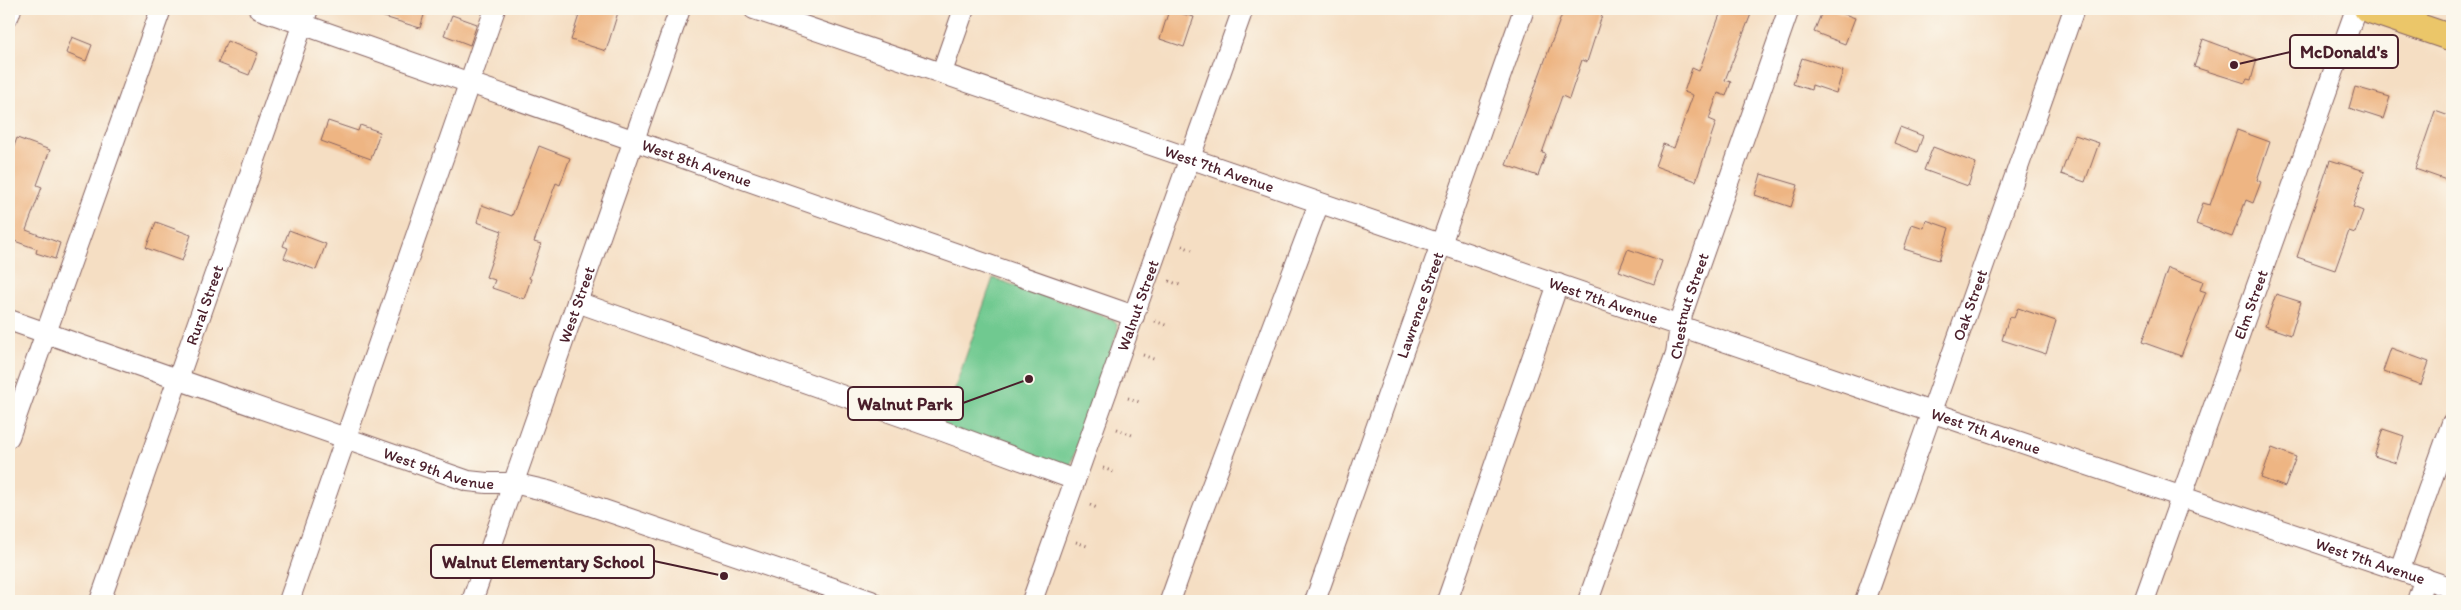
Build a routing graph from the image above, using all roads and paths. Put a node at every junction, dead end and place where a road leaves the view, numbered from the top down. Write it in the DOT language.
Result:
graph roads {
  1 [pos="11,9"];
  2 [pos="161,9"];
  3 [pos="259,9"];
  4 [pos="495,9"];
  5 [pos="680,9"];
  6 [pos="754,9"];
  7 [pos="964,9"];
  8 [pos="1243,9"];
  9 [pos="1524,9"];
  10 [pos="1790,9"];
  11 [pos="2074,9"];
  12 [pos="2356,9"];
  13 [pos="2367,9"];
  14 [pos="9,16"];
  15 [pos="305,16"];
  16 [pos="2452,38"];
  17 [pos="942,72"];
  18 [pos="469,82"];
  19 [pos="633,141"];
  20 [pos="1191,158"];
  21 [pos="1319,203"];
  22 [pos="1441,244"];
  23 [pos="1182,246"];
  24 [pos="1192,250"];
  25 [pos="1169,281"];
  26 [pos="1558,284"];
  27 [pos="1180,285"];
  28 [pos="577,302"];
  29 [pos="1134,316"];
  30 [pos="9,320"];
  31 [pos="1155,321"];
  32 [pos="1168,326"];
  33 [pos="1680,326"];
  34 [pos="46,332"];
  35 [pos="1143,355"];
  36 [pos="1156,360"];
  37 [pos="178,379"];
  38 [pos="1128,398"];
  39 [pos="1142,403"];
  40 [pos="1931,412"];
  41 [pos="2452,423"];
  42 [pos="1117,429"];
  43 [pos="1132,435"];
  44 [pos="9,438"];
  45 [pos="346,438"];
  46 [pos="1103,468"];
  47 [pos="1114,472"];
  48 [pos="1075,480"];
  49 [pos="513,483"];
  50 [pos="2182,496"];
  51 [pos="1090,505"];
  52 [pos="1097,508"];
  53 [pos="1076,542"];
  54 [pos="1087,546"];
  55 [pos="2400,569"];
  56 [pos="2425,578"];
  57 [pos="2452,588"];
  58 [pos="100,601"];
  59 [pos="289,601"];
  60 [pos="472,601"];
  61 [pos="871,601"];
  62 [pos="1032,601"];
  63 [pos="1170,601"];
  64 [pos="1314,601"];
  65 [pos="1447,601"];
  66 [pos="1588,601"];
  67 [pos="1865,601"];
  68 [pos="2144,601"];
  69 [pos="2417,601"];
  1 -- 14 [label="street"];
  2 -- 34 [label="street"];
  3 -- 15 [label="street, West 8th Avenue"];
  4 -- 18 [label="street"];
  5 -- 19 [label="street, West Street"];
  6 -- 17 [label="street, West 7th Avenue"];
  7 -- 17 [label="street"];
  8 -- 20 [label="street, Walnut Street"];
  9 -- 22 [label="street, Lawrence Street"];
  10 -- 33 [label="street, Chestnut Street"];
  11 -- 40 [label="street, Oak Street"];
  12 -- 50 [label="street, Elm Street"];
  13 -- 16 [label="main road"];
  15 -- 18 [label="street, West 8th Avenue"];
  15 -- 37 [label="street, Rural Street"];
  17 -- 20 [label="street, West 7th Avenue"];
  18 -- 19 [label="street, West 8th Avenue"];
  18 -- 45 [label="street"];
  19 -- 28 [label="street, West Street"];
  19 -- 29 [label="street, West 8th Avenue"];
  20 -- 21 [label="street, West 7th Avenue"];
  20 -- 29 [label="street, Walnut Street"];
  21 -- 22 [label="street, West 7th Avenue"];
  21 -- 63 [label="street"];
  22 -- 26 [label="street, West 7th Avenue"];
  22 -- 64 [label="street, Lawrence Street"];
  23 -- 24 [label="path"];
  25 -- 27 [label="path"];
  26 -- 33 [label="street, West 7th Avenue"];
  26 -- 65 [label="street"];
  28 -- 48 [label="street"];
  28 -- 49 [label="street, West Street"];
  29 -- 48 [label="street, Walnut Street"];
  30 -- 34 [label="street, West 9th Avenue"];
  31 -- 32 [label="path"];
  33 -- 40 [label="street, West 7th Avenue"];
  33 -- 66 [label="street, Chestnut Street"];
  34 -- 37 [label="street, West 9th Avenue"];
  34 -- 44 [label="street"];
  35 -- 36 [label="path"];
  37 -- 45 [label="street, West 9th Avenue"];
  37 -- 58 [label="street, Rural Street"];
  38 -- 39 [label="path"];
  40 -- 50 [label="street, West 7th Avenue"];
  40 -- 67 [label="street, Oak Street"];
  41 -- 55 [label="street"];
  42 -- 43 [label="path"];
  45 -- 49 [label="street, West 9th Avenue"];
  45 -- 59 [label="street"];
  46 -- 47 [label="path"];
  48 -- 62 [label="street, Walnut Street"];
  49 -- 60 [label="street, West Street"];
  49 -- 61 [label="street, West 9th Avenue"];
  50 -- 55 [label="street, West 7th Avenue"];
  50 -- 68 [label="street, Elm Street"];
  51 -- 52 [label="path"];
  53 -- 54 [label="path"];
  55 -- 56 [label="street, West 7th Avenue"];
  56 -- 57 [label="street, West 7th Avenue"];
  56 -- 69 [label="street"];
}
